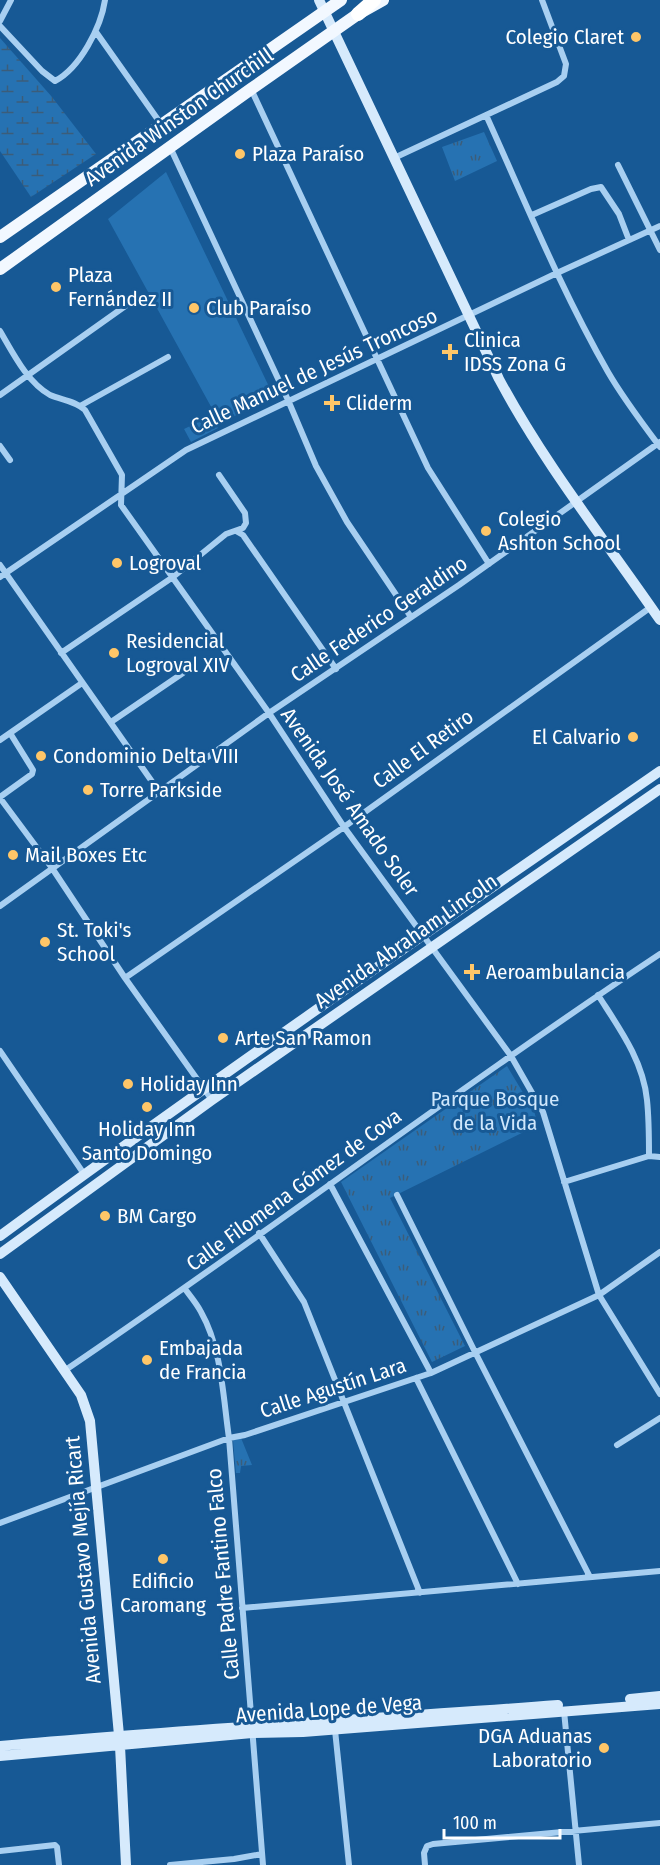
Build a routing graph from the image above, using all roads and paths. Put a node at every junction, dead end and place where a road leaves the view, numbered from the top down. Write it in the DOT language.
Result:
graph roads {
  1 [pos="12,0"];
  2 [pos="105,0"];
  3 [pos="341,0"];
  4 [pos="374,0"];
  5 [pos="383,0"];
  6 [pos="542,0"];
  7 [pos="322,6"];
  8 [pos="358,14"];
  9 [pos="0,21"];
  10 [pos="0,26"];
  11 [pos="333,31"];
  12 [pos="96,32"];
  13 [pos="251,89"];
  14 [pos="486,115"];
  15 [pos="161,124"];
  16 [pos="170,146"];
  17 [pos="394,158"];
  18 [pos="618,165"];
  19 [pos="532,215"];
  20 [pos="660,226"];
  21 [pos="652,230"];
  22 [pos="0,237"];
  23 [pos="629,240"];
  24 [pos="660,250"];
  25 [pos="0,269"];
  26 [pos="557,273"];
  27 [pos="138,297"];
  28 [pos="469,316"];
  29 [pos="0,331"];
  30 [pos="168,357"];
  31 [pos="377,358"];
  32 [pos="28,375"];
  33 [pos="0,395"];
  34 [pos="288,400"];
  35 [pos="80,406"];
  36 [pos="659,444"];
  37 [pos="0,446"];
  38 [pos="10,460"];
  39 [pos="219,475"];
  40 [pos="121,493"];
  41 [pos="575,502"];
  42 [pos="236,531"];
  43 [pos="489,564"];
  44 [pos="0,565"];
  45 [pos="3,575"];
  46 [pos="173,577"];
  47 [pos="651,607"];
  48 [pos="411,617"];
  49 [pos="660,620"];
  50 [pos="61,653"];
  51 [pos="336,669"];
  52 [pos="183,673"];
  53 [pos="82,683"];
  54 [pos="269,714"];
  55 [pos="111,722"];
  56 [pos="10,734"];
  57 [pos="0,740"];
  58 [pos="660,771"];
  59 [pos="660,789"];
  60 [pos="160,793"];
  61 [pos="0,798"];
  62 [pos="344,826"];
  63 [pos="52,868"];
  64 [pos="0,906"];
  65 [pos="423,935"];
  66 [pos="431,947"];
  67 [pos="660,954"];
  68 [pos="125,978"];
  69 [pos="598,995"];
  70 [pos="0,1052"];
  71 [pos="511,1056"];
  72 [pos="205,1089"];
  73 [pos="212,1100"];
  74 [pos="649,1156"];
  75 [pos="660,1157"];
  76 [pos="84,1174"];
  77 [pos="564,1182"];
  78 [pos="330,1184"];
  79 [pos="398,1195"];
  80 [pos="260,1233"];
  81 [pos="0,1236"];
  82 [pos="660,1252"];
  83 [pos="0,1254"];
  84 [pos="0,1277"];
  85 [pos="185,1289"];
  86 [pos="599,1295"];
  87 [pos="475,1352"];
  88 [pos="64,1371"];
  89 [pos="431,1373"];
  90 [pos="416,1378"];
  91 [pos="660,1394"];
  92 [pos="345,1401"];
  93 [pos="660,1418"];
  94 [pos="229,1438"];
  95 [pos="617,1445"];
  96 [pos="97,1487"];
  97 [pos="0,1523"];
  98 [pos="660,1571"];
  99 [pos="590,1578"];
  100 [pos="518,1584"];
  101 [pos="420,1593"];
  102 [pos="242,1608"];
  103 [pos="660,1696"];
  104 [pos="660,1704"];
  105 [pos="563,1708"];
  106 [pos="252,1730"];
  107 [pos="335,1730"];
  108 [pos="119,1740"];
  109 [pos="0,1746"];
  110 [pos="0,1756"];
  111 [pos="660,1823"];
  112 [pos="576,1830"];
  113 [pos="0,1851"];
  114 [pos="262,1854"];
  115 [pos="59,1865"];
  116 [pos="126,1865"];
  117 [pos="170,1865"];
  118 [pos="263,1865"];
  119 [pos="349,1865"];
  120 [pos="425,1865"];
  121 [pos="579,1865"];
  1 -- 9 [label="street"];
  2 -- 12 [label="street"];
  3 -- 7 [label="main road, Avenida Winston Churchill"];
  4 -- 8 [label="highway"];
  5 -- 8 [label="main road, Avenida Winston Churchill"];
  6 -- 14 [label="street"];
  7 -- 11 [label="main road"];
  7 -- 15 [label="main road, Avenida Winston Churchill"];
  8 -- 11 [label="main road, Avenida Winston Churchill"];
  10 -- 12 [label="street"];
  11 -- 13 [label="main road, Avenida Winston Churchill"];
  11 -- 17 [label="main road"];
  12 -- 15 [label="street"];
  13 -- 16 [label="main road, Avenida Winston Churchill"];
  13 -- 31 [label="street"];
  14 -- 17 [label="street"];
  14 -- 19 [label="street"];
  15 -- 22 [label="main road, Avenida Winston Churchill"];
  16 -- 25 [label="main road, Avenida Winston Churchill"];
  16 -- 34 [label="street"];
  17 -- 28 [label="main road"];
  18 -- 21 [label="street"];
  19 -- 23 [label="street"];
  19 -- 26 [label="street"];
  20 -- 21 [label="street, Calle Manuel de Jesús Troncoso"];
  21 -- 23 [label="street, Calle Manuel de Jesús Troncoso"];
  21 -- 24 [label="street"];
  23 -- 26 [label="street, Calle Manuel de Jesús Troncoso"];
  26 -- 28 [label="street, Calle Manuel de Jesús Troncoso"];
  26 -- 36 [label="street"];
  27 -- 32 [label="street"];
  28 -- 31 [label="street, Calle Manuel de Jesús Troncoso"];
  28 -- 41 [label="main road"];
  29 -- 32 [label="street"];
  30 -- 35 [label="street"];
  31 -- 34 [label="street, Calle Manuel de Jesús Troncoso"];
  31 -- 43 [label="street"];
  32 -- 33 [label="street"];
  32 -- 35 [label="street"];
  34 -- 40 [label="street, Calle Manuel de Jesús Troncoso"];
  34 -- 48 [label="street"];
  35 -- 40 [label="street, Avenida José Amado Soler"];
  36 -- 41 [label="street, Calle Federico Geraldino"];
  37 -- 38 [label="street"];
  39 -- 42 [label="street"];
  40 -- 45 [label="street, Calle Manuel de Jesús Troncoso"];
  40 -- 46 [label="street, Avenida José Amado Soler"];
  41 -- 43 [label="street, Calle Federico Geraldino"];
  41 -- 47 [label="main road"];
  42 -- 46 [label="street"];
  42 -- 51 [label="street"];
  43 -- 48 [label="street, Calle Federico Geraldino"];
  44 -- 45 [label="street"];
  45 -- 50 [label="street"];
  46 -- 50 [label="street"];
  46 -- 54 [label="street, Avenida José Amado Soler"];
  47 -- 49 [label="main road"];
  47 -- 62 [label="street, Calle El Retiro"];
  48 -- 51 [label="street, Calle Federico Geraldino"];
  50 -- 53 [label="street"];
  51 -- 54 [label="street, Calle Federico Geraldino"];
  52 -- 55 [label="street"];
  53 -- 55 [label="street"];
  53 -- 56 [label="street"];
  54 -- 60 [label="street, Calle Federico Geraldino"];
  54 -- 62 [label="street, Avenida José Amado Soler"];
  55 -- 60 [label="street"];
  56 -- 57 [label="street"];
  56 -- 61 [label="street"];
  58 -- 65 [label="main road, Avenida Abraham Lincoln"];
  59 -- 66 [label="main road, Avenida Abraham Lincoln"];
  60 -- 63 [label="street, Calle Federico Geraldino"];
  61 -- 63 [label="street"];
  62 -- 65 [label="street, Avenida José Amado Soler"];
  62 -- 68 [label="street, Calle El Retiro"];
  63 -- 64 [label="street, Calle Federico Geraldino"];
  63 -- 68 [label="street"];
  65 -- 66 [label="street, Avenida José Amado Soler"];
  65 -- 72 [label="main road, Avenida Abraham Lincoln"];
  66 -- 71 [label="street, Avenida José Amado Soler"];
  66 -- 73 [label="main road, Avenida Abraham Lincoln"];
  67 -- 69 [label="street, Calle Filomena Gómez de Cova"];
  68 -- 72 [label="street"];
  69 -- 71 [label="street, Calle Filomena Gómez de Cova"];
  69 -- 74 [label="street"];
  70 -- 76 [label="street"];
  71 -- 77 [label="street, Avenida José Amado Soler"];
  71 -- 78 [label="street, Calle Filomena Gómez de Cova"];
  72 -- 73 [label="street"];
  72 -- 76 [label="main road, Avenida Abraham Lincoln"];
  73 -- 83 [label="main road, Avenida Abraham Lincoln"];
  74 -- 75 [label="street"];
  74 -- 77 [label="street"];
  76 -- 81 [label="main road, Avenida Abraham Lincoln"];
  77 -- 86 [label="street, Avenida José Amado Soler"];
  78 -- 80 [label="street, Calle Filomena Gómez de Cova"];
  78 -- 89 [label="street"];
  79 -- 87 [label="street"];
  80 -- 85 [label="street, Calle Filomena Gómez de Cova"];
  80 -- 92 [label="street"];
  82 -- 86 [label="street, Calle Agustín Lara"];
  84 -- 88 [label="main road, Avenida Gustavo Mejía Ricart"];
  85 -- 88 [label="street, Calle Filomena Gómez de Cova"];
  85 -- 94 [label="street, Calle Padre Fantino Falco"];
  86 -- 87 [label="street, Calle Agustín Lara"];
  86 -- 91 [label="street, Avenida José Amado Soler"];
  87 -- 89 [label="street, Calle Agustín Lara"];
  87 -- 99 [label="street"];
  88 -- 96 [label="main road, Avenida Gustavo Mejía Ricart"];
  89 -- 90 [label="street, Calle Agustín Lara"];
  90 -- 92 [label="street, Calle Agustín Lara"];
  90 -- 100 [label="street"];
  92 -- 94 [label="street, Calle Agustín Lara"];
  92 -- 101 [label="street"];
  93 -- 95 [label="street"];
  94 -- 96 [label="street, Calle Agustín Lara"];
  94 -- 102 [label="street, Calle Padre Fantino Falco"];
  96 -- 97 [label="street, Calle Agustín Lara"];
  96 -- 108 [label="main road, Avenida Gustavo Mejía Ricart"];
  98 -- 99 [label="street"];
  99 -- 100 [label="street"];
  100 -- 101 [label="street"];
  101 -- 102 [label="street"];
  102 -- 106 [label="street, Calle Padre Fantino Falco"];
  103 -- 105 [label="main road, Avenida Lope de Vega"];
  104 -- 105 [label="main road, Avenida Lope de Vega"];
  105 -- 106 [label="main road, Avenida Lope de Vega"];
  105 -- 107 [label="main road, Avenida Lope de Vega"];
  105 -- 112 [label="street"];
  106 -- 107 [label="main road, Avenida Lope de Vega"];
  106 -- 108 [label="main road, Avenida Lope de Vega"];
  106 -- 114 [label="street, Calle Padre Fantino Falco"];
  107 -- 119 [label="street"];
  108 -- 109 [label="main road, Avenida Lope de Vega"];
  108 -- 110 [label="main road, Avenida Lope de Vega"];
  108 -- 116 [label="main road, Avenida Gustavo Mejía Ricart"];
  111 -- 112 [label="street"];
  112 -- 120 [label="street"];
  112 -- 121 [label="street"];
  113 -- 115 [label="street"];
  114 -- 117 [label="street"];
  114 -- 118 [label="street, Calle Padre Fantino Falco"];
}
